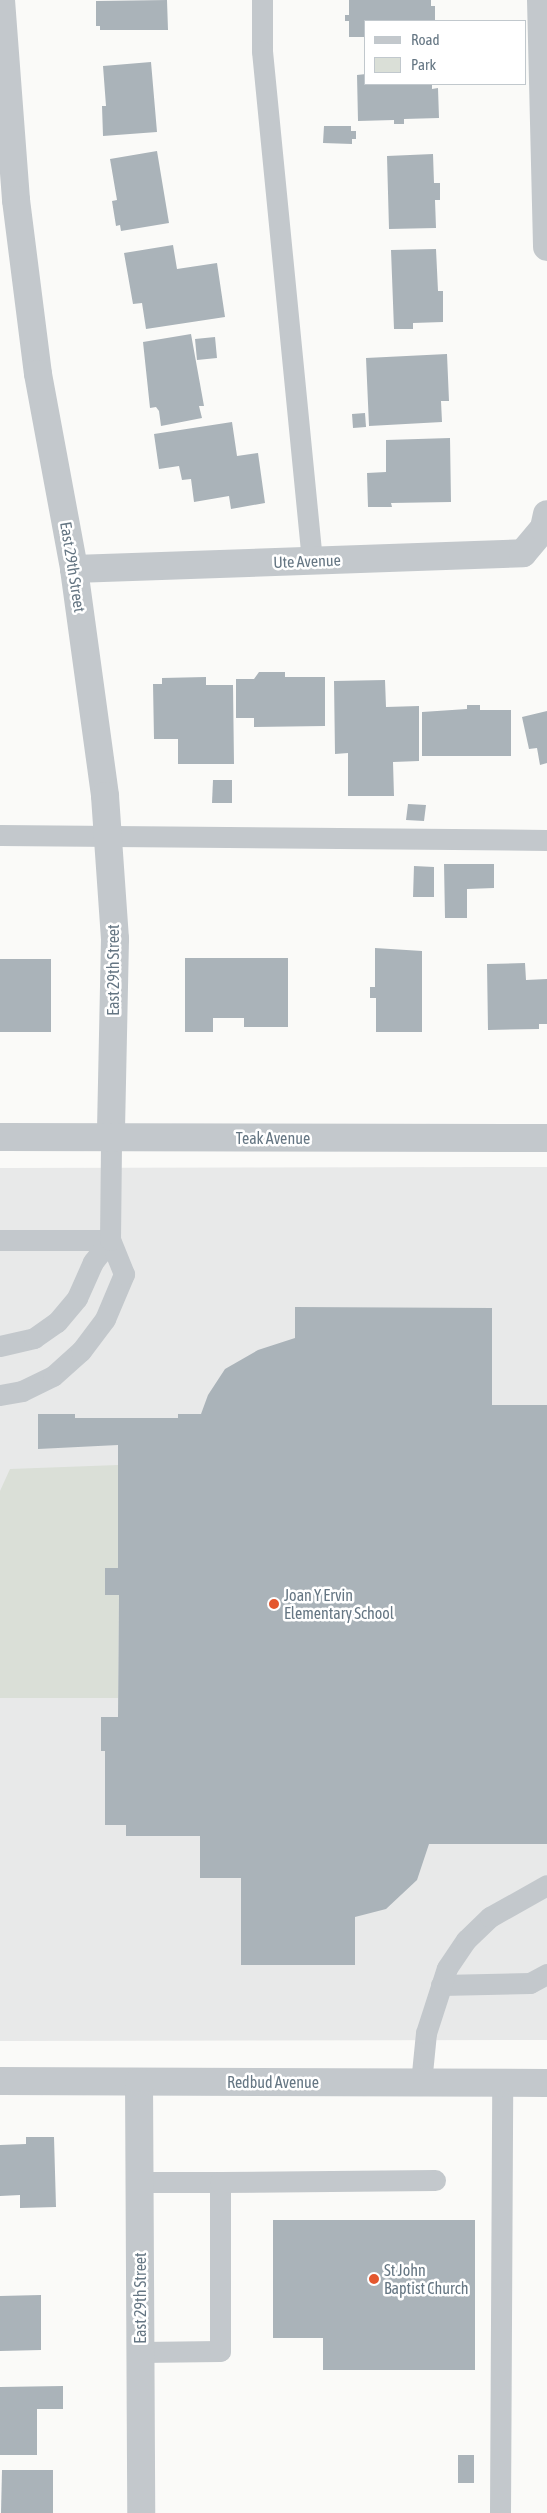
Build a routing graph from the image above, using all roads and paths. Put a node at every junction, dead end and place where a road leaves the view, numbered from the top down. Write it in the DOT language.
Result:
graph roads {
  1 [pos="1,0"];
  2 [pos="262,0"];
  3 [pos="541,0"];
  4 [pos="547,247"];
  5 [pos="547,514"];
  6 [pos="312,561"];
  7 [pos="74,569"];
  8 [pos="0,835"];
  9 [pos="109,837"];
  10 [pos="547,840"];
  11 [pos="0,1137"];
  12 [pos="111,1137"];
  13 [pos="547,1138"];
  14 [pos="0,1240"];
  15 [pos="110,1240"];
  16 [pos="0,1346"];
  17 [pos="0,1395"];
  18 [pos="547,1885"];
  19 [pos="541,1980"];
  20 [pos="441,1985"];
  21 [pos="0,2081"];
  22 [pos="139,2082"];
  23 [pos="421,2082"];
  24 [pos="502,2083"];
  25 [pos="547,2083"];
  26 [pos="435,2180"];
  27 [pos="140,2182"];
  28 [pos="220,2182"];
  29 [pos="140,2352"];
  30 [pos="141,2513"];
  31 [pos="500,2513"];
  1 -- 7 [label="street, East 29th Street"];
  2 -- 6 [label="lane"];
  3 -- 4 [label="street"];
  5 -- 6 [label="street, Ute Avenue"];
  6 -- 7 [label="street, Ute Avenue"];
  7 -- 9 [label="street, East 29th Street"];
  8 -- 9 [label="lane"];
  9 -- 10 [label="lane"];
  9 -- 12 [label="street, East 29th Street"];
  11 -- 12 [label="street, Teak Avenue"];
  12 -- 13 [label="street, Teak Avenue"];
  12 -- 15 [label="lane"];
  14 -- 15 [label="lane"];
  15 -- 16 [label="lane"];
  15 -- 17 [label="lane"];
  18 -- 20 [label="lane"];
  19 -- 20 [label="lane"];
  20 -- 23 [label="lane"];
  21 -- 22 [label="street, Redbud Avenue"];
  22 -- 23 [label="street, Redbud Avenue"];
  22 -- 27 [label="street, East 29th Street"];
  23 -- 24 [label="street, Redbud Avenue"];
  24 -- 25 [label="street, Redbud Avenue"];
  24 -- 31 [label="lane"];
  26 -- 28 [label="lane"];
  27 -- 28 [label="lane"];
  27 -- 29 [label="street, East 29th Street"];
  28 -- 29 [label="lane"];
  29 -- 30 [label="street, East 29th Street"];
}
